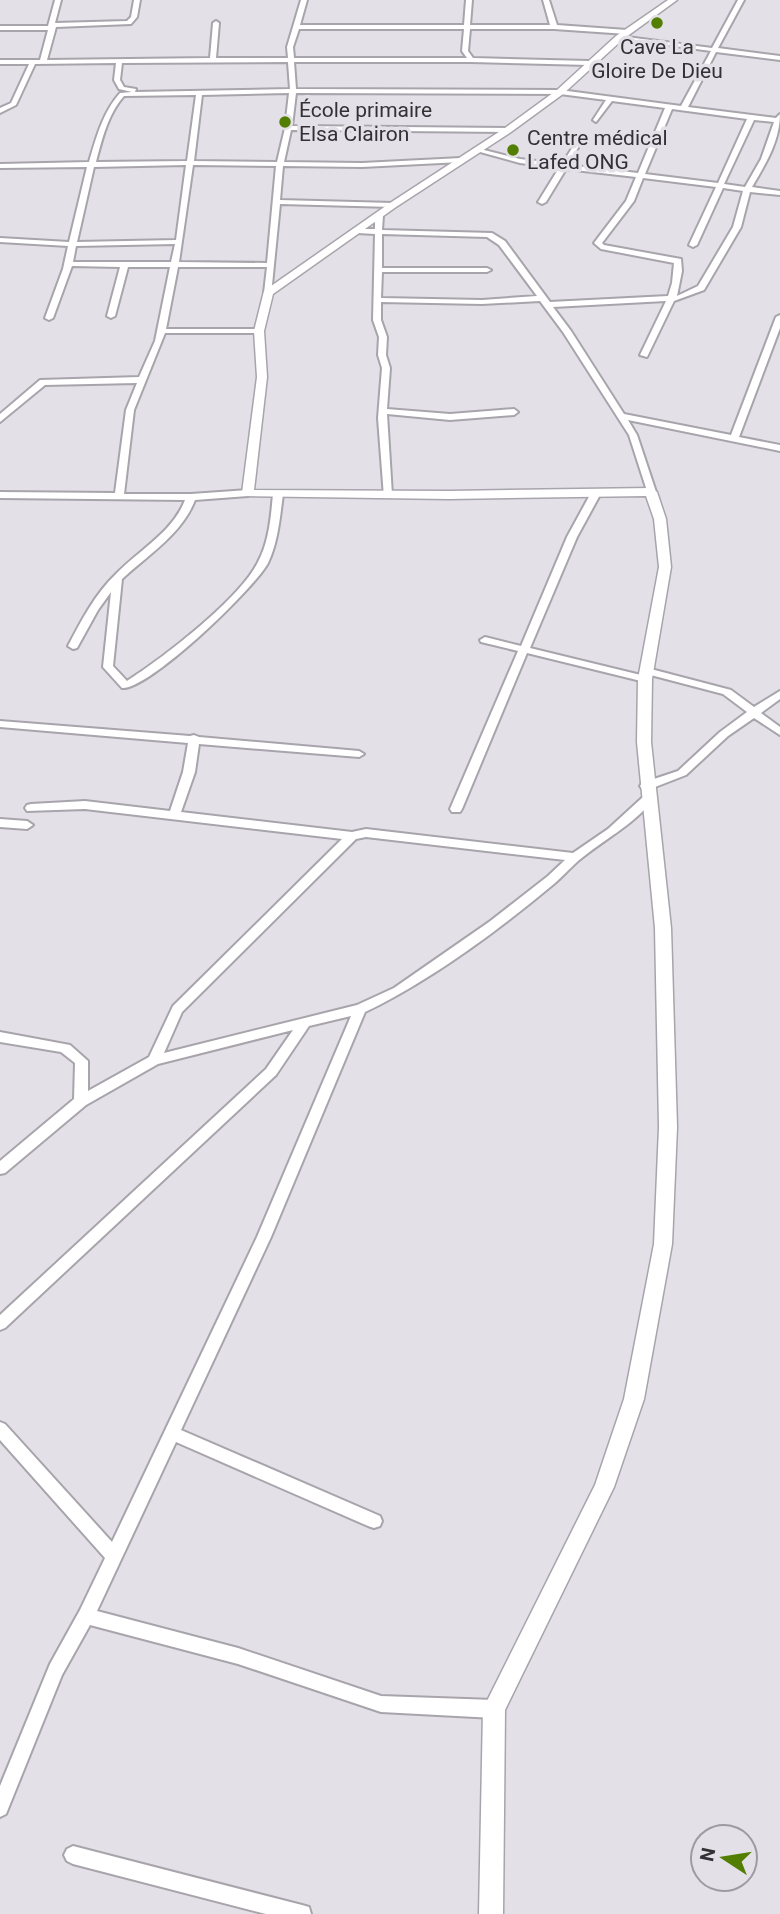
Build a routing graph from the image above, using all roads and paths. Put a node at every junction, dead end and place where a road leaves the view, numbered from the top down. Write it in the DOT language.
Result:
graph roads {
  1 [pos="58,0"];
  2 [pos="147,0"];
  3 [pos="304,0"];
  4 [pos="469,0"];
  5 [pos="546,0"];
  6 [pos="673,0"];
  7 [pos="741,0"];
  8 [pos="136,2"];
  9 [pos="216,23"];
  10 [pos="54,27"];
  11 [pos="299,27"];
  12 [pos="554,27"];
  13 [pos="0,28"];
  14 [pos="467,28"];
  15 [pos="623,35"];
  16 [pos="780,49"];
  17 [pos="713,51"];
  18 [pos="778,57"];
  19 [pos="213,60"];
  20 [pos="289,60"];
  21 [pos="471,60"];
  22 [pos="43,61"];
  23 [pos="0,62"];
  24 [pos="33,62"];
  25 [pos="119,62"];
  26 [pos="589,63"];
  27 [pos="293,91"];
  28 [pos="560,92"];
  29 [pos="173,94"];
  30 [pos="199,95"];
  31 [pos="611,98"];
  32 [pos="669,107"];
  33 [pos="682,109"];
  34 [pos="0,111"];
  35 [pos="751,118"];
  36 [pos="780,119"];
  37 [pos="596,120"];
  38 [pos="289,128"];
  39 [pos="508,130"];
  40 [pos="576,146"];
  41 [pos="476,150"];
  42 [pos="461,160"];
  43 [pos="189,163"];
  44 [pos="280,163"];
  45 [pos="92,164"];
  46 [pos="564,166"];
  47 [pos="1,169"];
  48 [pos="639,175"];
  49 [pos="720,187"];
  50 [pos="747,190"];
  51 [pos="780,193"];
  52 [pos="277,202"];
  53 [pos="542,202"];
  54 [pos="393,205"];
  55 [pos="379,215"];
  56 [pos="357,231"];
  57 [pos="379,233"];
  58 [pos="0,240"];
  59 [pos="179,242"];
  60 [pos="71,244"];
  61 [pos="693,245"];
  62 [pos="69,264"];
  63 [pos="124,264"];
  64 [pos="173,264"];
  65 [pos="270,265"];
  66 [pos="378,270"];
  67 [pos="487,270"];
  68 [pos="268,293"];
  69 [pos="668,299"];
  70 [pos="378,300"];
  71 [pos="546,302"];
  72 [pos="111,316"];
  73 [pos="780,317"];
  74 [pos="49,318"];
  75 [pos="161,331"];
  76 [pos="259,331"];
  77 [pos="644,355"];
  78 [pos="141,380"];
  79 [pos="382,411"];
  80 [pos="514,412"];
  81 [pos="622,416"];
  82 [pos="0,419"];
  83 [pos="734,438"];
  84 [pos="780,448"];
  85 [pos="651,492"];
  86 [pos="248,493"];
  87 [pos="278,494"];
  88 [pos="596,494"];
  89 [pos="0,495"];
  90 [pos="387,495"];
  91 [pos="119,496"];
  92 [pos="191,497"];
  93 [pos="117,579"];
  94 [pos="485,640"];
  95 [pos="73,646"];
  96 [pos="526,649"];
  97 [pos="646,675"];
  98 [pos="780,694"];
  99 [pos="757,713"];
  100 [pos="0,724"];
  101 [pos="780,732"];
  102 [pos="194,738"];
  103 [pos="359,754"];
  104 [pos="647,793"];
  105 [pos="31,808"];
  106 [pos="456,809"];
  107 [pos="175,814"];
  108 [pos="0,823"];
  109 [pos="27,825"];
  110 [pos="352,836"];
  111 [pos="575,857"];
  112 [pos="360,1009"];
  113 [pos="306,1021"];
  114 [pos="0,1037"];
  115 [pos="154,1060"];
  116 [pos="81,1101"];
  117 [pos="0,1169"];
  118 [pos="0,1324"];
  119 [pos="0,1429"];
  120 [pos="172,1433"];
  121 [pos="374,1521"];
  122 [pos="114,1556"];
  123 [pos="86,1616"];
  124 [pos="494,1709"];
  125 [pos="0,1808"];
  126 [pos="73,1854"];
  127 [pos="302,1914"];
  128 [pos="491,1914"];
  1 -- 10 [label="street"];
  2 -- 8 [label="street"];
  3 -- 11 [label="street"];
  4 -- 14 [label="street"];
  5 -- 12 [label="street"];
  6 -- 15 [label="street"];
  7 -- 17 [label="street"];
  8 -- 10 [label="street"];
  9 -- 19 [label="street"];
  10 -- 13 [label="street"];
  10 -- 22 [label="street"];
  11 -- 14 [label="street"];
  11 -- 20 [label="street"];
  12 -- 14 [label="street"];
  12 -- 15 [label="street"];
  14 -- 21 [label="street"];
  15 -- 17 [label="street"];
  15 -- 26 [label="street"];
  16 -- 18 [label="street"];
  17 -- 18 [label="street"];
  17 -- 33 [label="street"];
  19 -- 20 [label="street"];
  19 -- 25 [label="street"];
  20 -- 21 [label="street"];
  20 -- 27 [label="street"];
  21 -- 26 [label="street"];
  22 -- 24 [label="street"];
  22 -- 25 [label="street"];
  23 -- 24 [label="street"];
  24 -- 34 [label="street"];
  25 -- 29 [label="street"];
  26 -- 28 [label="street"];
  27 -- 28 [label="street"];
  27 -- 30 [label="street"];
  27 -- 38 [label="street"];
  28 -- 31 [label="street"];
  28 -- 39 [label="street"];
  29 -- 30 [label="street"];
  29 -- 45 [label="street"];
  30 -- 43 [label="street"];
  31 -- 32 [label="street"];
  31 -- 37 [label="street"];
  32 -- 33 [label="street"];
  32 -- 48 [label="street"];
  33 -- 35 [label="street"];
  35 -- 36 [label="street"];
  35 -- 49 [label="street"];
  36 -- 50 [label="street"];
  38 -- 39 [label="street"];
  38 -- 44 [label="street"];
  39 -- 41 [label="street"];
  40 -- 46 [label="street"];
  41 -- 42 [label="street"];
  41 -- 46 [label="street"];
  42 -- 44 [label="street"];
  42 -- 54 [label="street"];
  43 -- 44 [label="street"];
  43 -- 45 [label="street"];
  43 -- 59 [label="street"];
  44 -- 52 [label="street"];
  45 -- 47 [label="street"];
  45 -- 60 [label="street"];
  46 -- 48 [label="street"];
  46 -- 53 [label="street"];
  48 -- 49 [label="street"];
  48 -- 69 [label="street"];
  49 -- 50 [label="street"];
  49 -- 61 [label="street"];
  50 -- 51 [label="street"];
  50 -- 69 [label="street"];
  52 -- 54 [label="street"];
  52 -- 65 [label="street"];
  54 -- 55 [label="street"];
  55 -- 56 [label="street"];
  55 -- 57 [label="street"];
  56 -- 57 [label="street"];
  56 -- 68 [label="street"];
  57 -- 66 [label="street"];
  57 -- 71 [label="street"];
  58 -- 60 [label="street"];
  59 -- 60 [label="street"];
  59 -- 64 [label="street"];
  60 -- 62 [label="street"];
  62 -- 63 [label="street"];
  62 -- 74 [label="street"];
  63 -- 64 [label="street"];
  63 -- 72 [label="street"];
  64 -- 65 [label="street"];
  64 -- 75 [label="street"];
  65 -- 68 [label="street"];
  66 -- 67 [label="street"];
  66 -- 70 [label="street"];
  68 -- 76 [label="street"];
  69 -- 71 [label="street"];
  69 -- 77 [label="street"];
  70 -- 71 [label="street"];
  70 -- 79 [label="street"];
  71 -- 81 [label="street"];
  73 -- 83 [label="street"];
  75 -- 76 [label="street"];
  75 -- 78 [label="street"];
  76 -- 86 [label="street"];
  78 -- 82 [label="street"];
  78 -- 91 [label="street"];
  79 -- 80 [label="street"];
  79 -- 90 [label="street"];
  81 -- 83 [label="street"];
  81 -- 85 [label="street"];
  83 -- 84 [label="street"];
  85 -- 88 [label="street"];
  85 -- 97 [label="street"];
  86 -- 87 [label="street"];
  86 -- 92 [label="street"];
  87 -- 90 [label="street"];
  87 -- 93 [label="street"];
  88 -- 90 [label="street"];
  88 -- 96 [label="street"];
  89 -- 91 [label="street"];
  91 -- 92 [label="street"];
  92 -- 93 [label="street"];
  93 -- 95 [label="street"];
  94 -- 96 [label="street"];
  96 -- 97 [label="street"];
  96 -- 106 [label="street"];
  97 -- 99 [label="street"];
  97 -- 104 [label="street"];
  98 -- 99 [label="street"];
  99 -- 101 [label="street"];
  99 -- 104 [label="street"];
  100 -- 102 [label="street"];
  102 -- 103 [label="street"];
  102 -- 107 [label="street"];
  104 -- 111 [label="street"];
  104 -- 124 [label="street"];
  105 -- 107 [label="street"];
  107 -- 110 [label="street"];
  108 -- 109 [label="street"];
  110 -- 111 [label="street"];
  110 -- 115 [label="street"];
  111 -- 112 [label="street"];
  112 -- 113 [label="street"];
  112 -- 120 [label="street"];
  113 -- 115 [label="street"];
  113 -- 118 [label="street"];
  114 -- 116 [label="street"];
  115 -- 116 [label="street"];
  116 -- 117 [label="street"];
  119 -- 122 [label="street"];
  120 -- 121 [label="street"];
  120 -- 122 [label="street"];
  122 -- 123 [label="street"];
  123 -- 124 [label="street"];
  123 -- 125 [label="street"];
  124 -- 128 [label="street"];
  126 -- 127 [label="street"];
}
